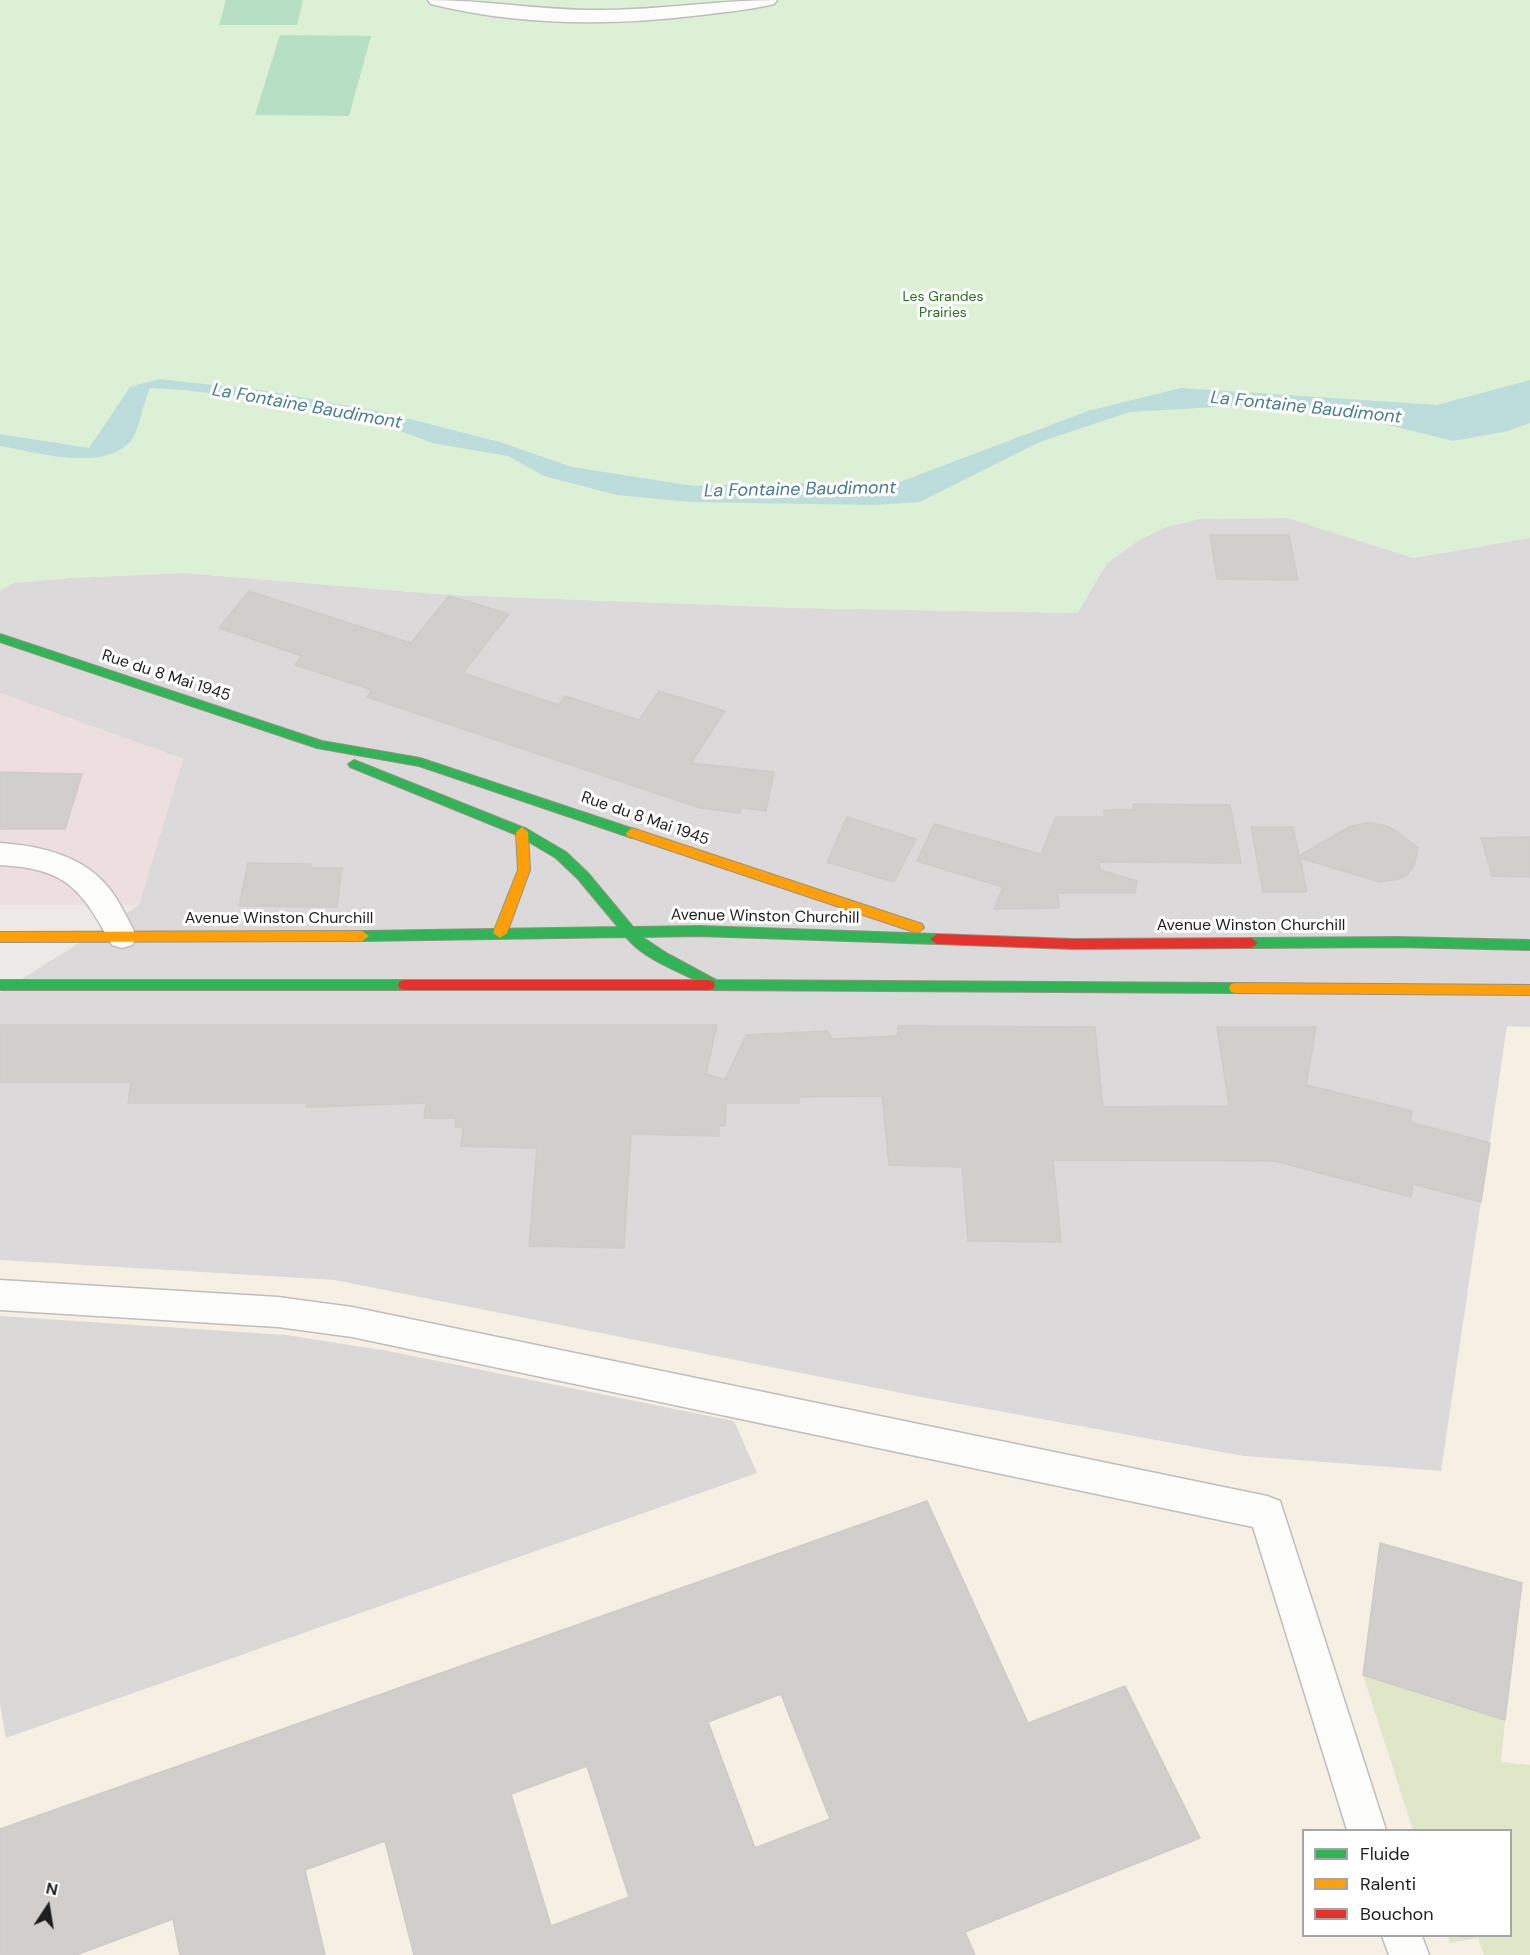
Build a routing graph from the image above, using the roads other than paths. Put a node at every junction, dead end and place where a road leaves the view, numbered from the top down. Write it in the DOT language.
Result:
graph roads {
  1 [pos="438,0"];
  2 [pos="768,0"];
  3 [pos="0,638"];
  4 [pos="321,745"];
  5 [pos="522,831"];
  6 [pos="0,854"];
  7 [pos="627,932"];
  8 [pos="500,933"];
  9 [pos="0,937"];
  10 [pos="122,937"];
  11 [pos="953,940"];
  12 [pos="1530,945"];
  13 [pos="718,985"];
  14 [pos="0,986"];
  15 [pos="1530,990"];
  16 [pos="0,1295"];
  17 [pos="1366,1829"];
  18 [pos="1403,1937"];
  19 [pos="1409,1955"];
  1 -- 2 [label="lane"];
  3 -- 4 [label="main road, Rue du 8 Mai 1945"];
  4 -- 5 [label="main road, Rue du 8 Mai 1945"];
  4 -- 11 [label="main road, Rue du 8 Mai 1945"];
  5 -- 7 [label="main road, Rue du 8 Mai 1945"];
  5 -- 8 [label="main road"];
  6 -- 10 [label="lane"];
  7 -- 8 [label="main road, Avenue Winston Churchill"];
  7 -- 11 [label="main road, Avenue Winston Churchill"];
  7 -- 13 [label="main road, Rue du 8 Mai 1945"];
  8 -- 10 [label="main road, Avenue Winston Churchill"];
  9 -- 10 [label="main road, Avenue Winston Churchill"];
  11 -- 12 [label="main road, Avenue Winston Churchill"];
  13 -- 14 [label="main road"];
  13 -- 15 [label="main road"];
  16 -- 17 [label="lane"];
  18 -- 19 [label="lane"];
}
